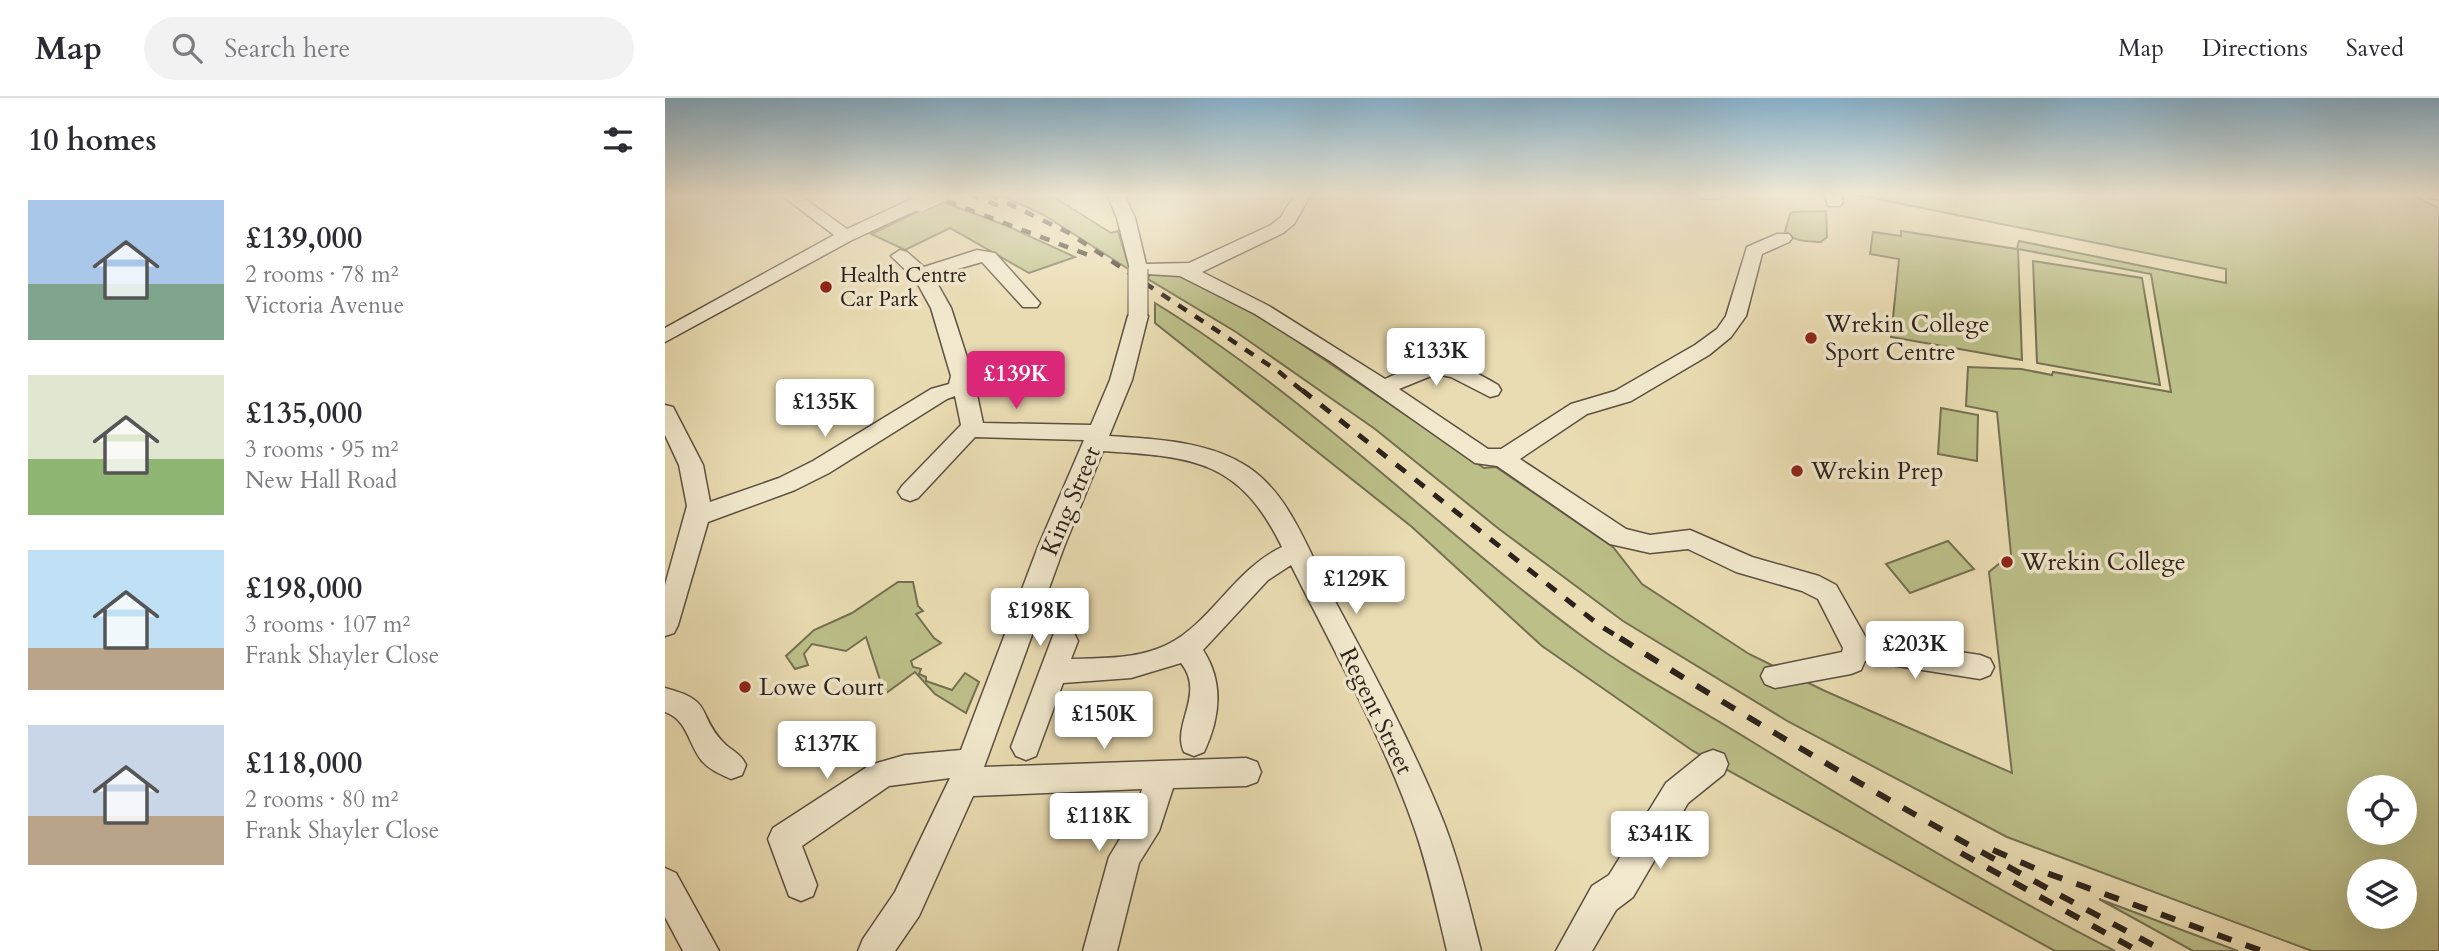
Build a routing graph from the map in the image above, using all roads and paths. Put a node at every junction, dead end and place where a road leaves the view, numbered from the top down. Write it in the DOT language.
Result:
graph roads {
  1 [pos="843,234"];
  2 [pos="851,234"];
  3 [pos="1130,234"];
  4 [pos="1267,234"];
  5 [pos="846,236"];
  6 [pos="1783,238"];
  7 [pos="900,256"];
  8 [pos="1138,269"];
  9 [pos="1183,270"];
  10 [pos="921,274"];
  11 [pos="1030,303"];
  12 [pos="666,335"];
  13 [pos="958,388"];
  14 [pos="1382,390"];
  15 [pos="1490,390"];
  16 [pos="667,422"];
  17 [pos="973,428"];
  18 [pos="1098,438"];
  19 [pos="1502,458"];
  20 [pos="910,492"];
  21 [pos="697,516"];
  22 [pos="1297,551"];
  23 [pos="665,625"];
  24 [pos="1064,641"];
  25 [pos="1185,648"];
  26 [pos="1857,648"];
  27 [pos="1980,667"];
  28 [pos="1054,672"];
  29 [pos="1775,676"];
  30 [pos="665,700"];
  31 [pos="1194,743"];
  32 [pos="1027,747"];
  33 [pos="1713,764"];
  34 [pos="731,765"];
  35 [pos="967,772"];
  36 [pos="1246,772"];
  37 [pos="1163,775"];
  38 [pos="665,884"];
  39 [pos="801,886"];
  40 [pos="702,951"];
  41 [pos="876,951"];
  42 [pos="1100,951"];
  43 [pos="1464,951"];
  44 [pos="1573,951"];
  1 -- 5 [label="street"];
  2 -- 5 [label="street, bridge"];
  3 -- 8 [label="street, King Street"];
  4 -- 9 [label="street"];
  5 -- 12 [label="street"];
  6 -- 19 [label="street"];
  7 -- 10 [label="street"];
  8 -- 9 [label="street"];
  8 -- 18 [label="street, King Street, bridge"];
  9 -- 14 [label="street"];
  10 -- 11 [label="street"];
  10 -- 13 [label="street"];
  13 -- 17 [label="street"];
  13 -- 21 [label="street"];
  14 -- 15 [label="street"];
  14 -- 19 [label="street"];
  16 -- 21 [label="street"];
  17 -- 18 [label="street, Regent Street"];
  17 -- 20 [label="street"];
  18 -- 22 [label="street, Regent Street"];
  18 -- 35 [label="street, King Street"];
  19 -- 26 [label="street"];
  21 -- 23 [label="street"];
  22 -- 25 [label="street"];
  22 -- 43 [label="street, Regent Street"];
  24 -- 28 [label="street"];
  25 -- 28 [label="street"];
  25 -- 31 [label="street"];
  26 -- 27 [label="street"];
  26 -- 29 [label="street"];
  28 -- 32 [label="street"];
  30 -- 34 [label="street"];
  33 -- 44 [label="street"];
  35 -- 37 [label="street"];
  35 -- 39 [label="street"];
  35 -- 41 [label="street, King Street"];
  36 -- 37 [label="street"];
  37 -- 42 [label="street"];
  38 -- 40 [label="street"];
}
